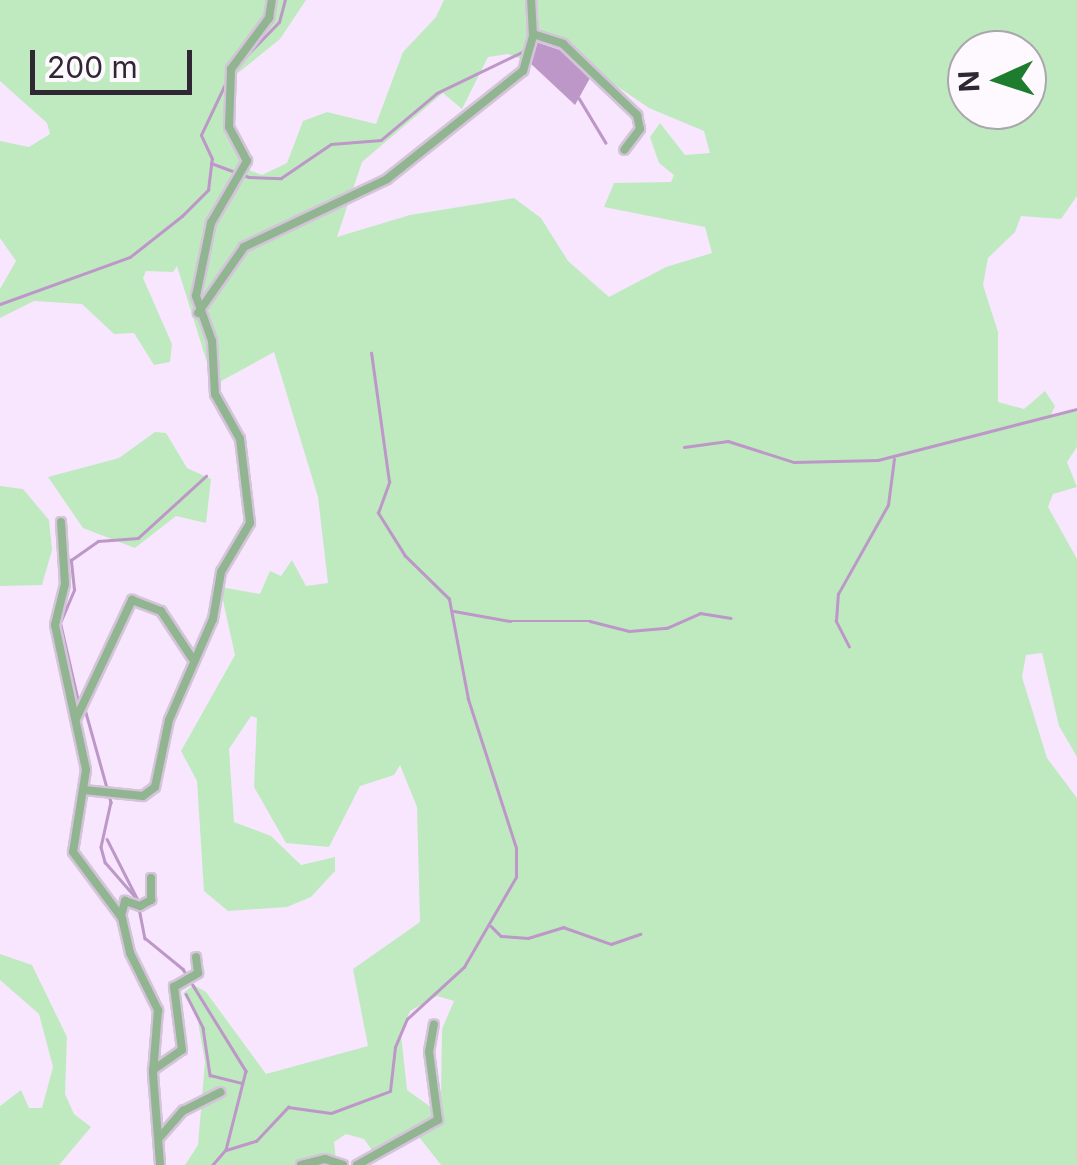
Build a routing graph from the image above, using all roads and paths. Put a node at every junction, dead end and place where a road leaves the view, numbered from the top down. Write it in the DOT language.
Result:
graph roads {
  1 [pos="272,0"];
  2 [pos="530,0"];
  3 [pos="533,34"];
  4 [pos="624,150"];
  5 [pos="198,313"];
  6 [pos="60,522"];
  7 [pos="192,659"];
  8 [pos="76,718"];
  9 [pos="84,790"];
  10 [pos="151,878"];
  11 [pos="121,916"];
  12 [pos="196,957"];
  13 [pos="434,1024"];
  14 [pos="153,1070"];
  15 [pos="221,1092"];
  16 [pos="160,1137"];
  17 [pos="160,1165"];
  18 [pos="301,1165"];
  19 [pos="343,1165"];
  20 [pos="357,1165"];
  1 -- 5 [label="street"];
  2 -- 3 [label="street"];
  3 -- 4 [label="street"];
  3 -- 5 [label="street"];
  5 -- 7 [label="street"];
  6 -- 8 [label="street"];
  7 -- 8 [label="street"];
  7 -- 9 [label="street"];
  8 -- 9 [label="street"];
  9 -- 11 [label="street"];
  10 -- 11 [label="street"];
  11 -- 14 [label="street"];
  12 -- 14 [label="street"];
  13 -- 20 [label="street"];
  14 -- 16 [label="street"];
  15 -- 16 [label="street"];
  16 -- 17 [label="street"];
  18 -- 19 [label="street"];
}
